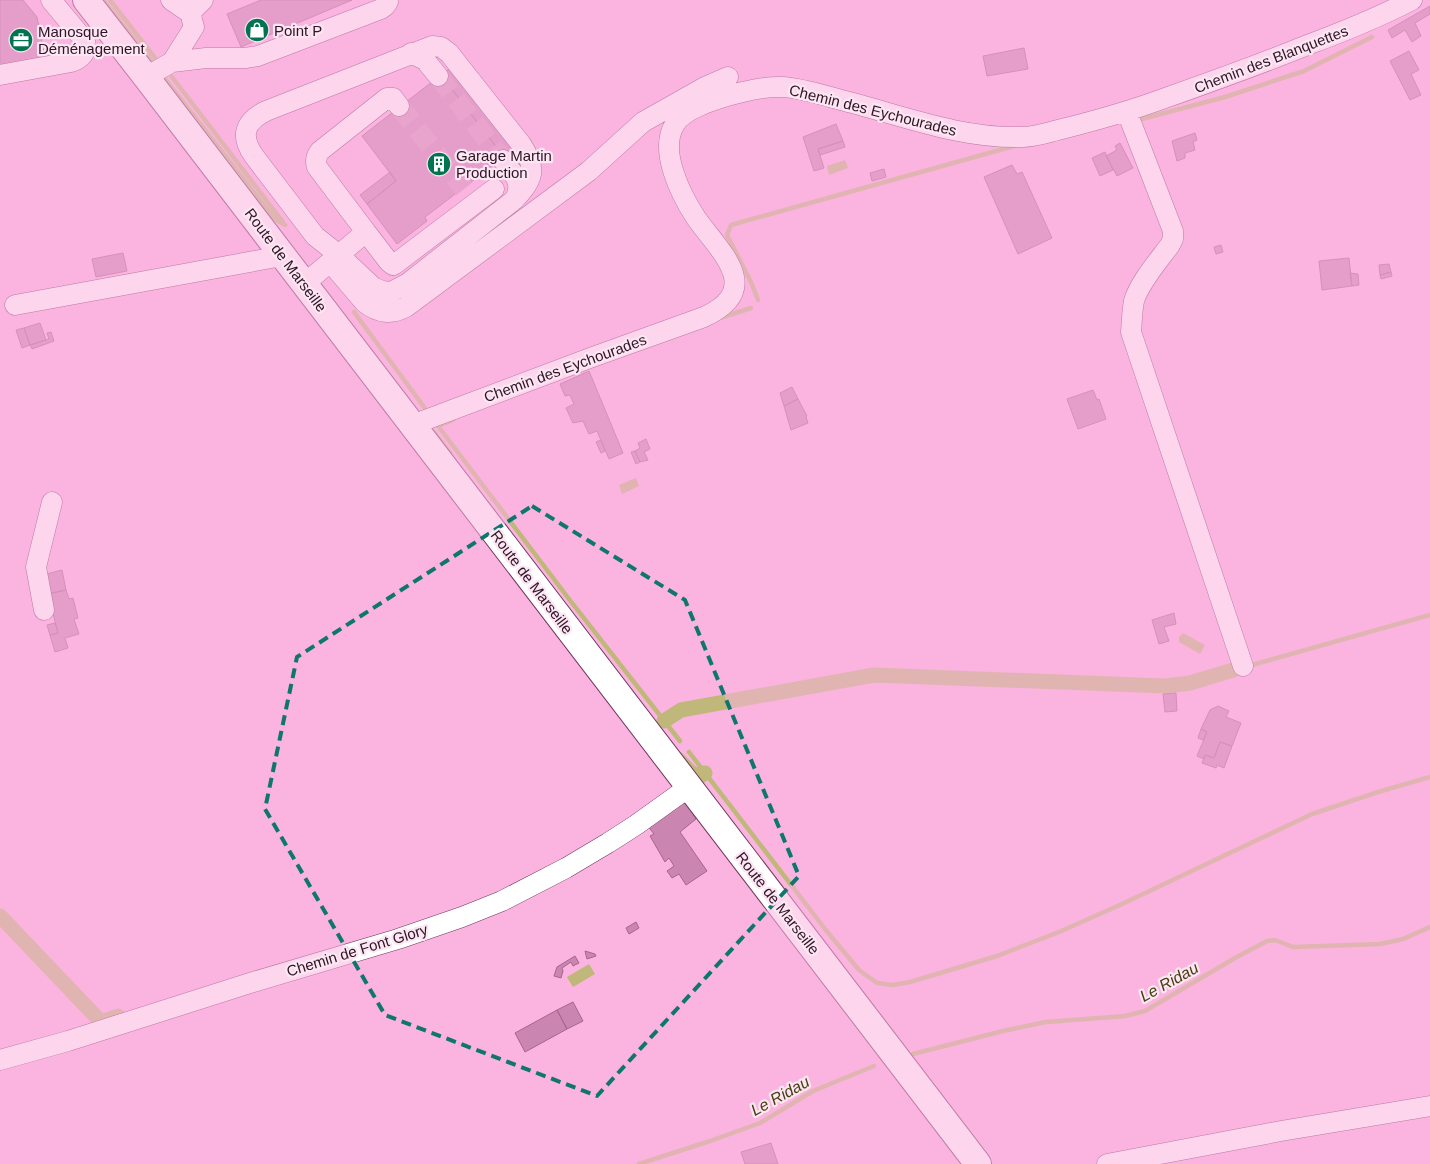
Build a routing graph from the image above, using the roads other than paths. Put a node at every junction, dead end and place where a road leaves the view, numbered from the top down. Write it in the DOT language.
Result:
graph roads {
  1 [pos="51,0"];
  2 [pos="86,0"];
  3 [pos="171,0"];
  4 [pos="1412,0"];
  5 [pos="388,2"];
  6 [pos="196,13"];
  7 [pos="410,54"];
  8 [pos="172,62"];
  9 [pos="0,75"];
  10 [pos="438,76"];
  11 [pos="146,77"];
  12 [pos="728,78"];
  13 [pos="399,106"];
  14 [pos="1127,112"];
  15 [pos="503,160"];
  16 [pos="494,189"];
  17 [pos="514,200"];
  18 [pos="366,232"];
  19 [pos="282,256"];
  20 [pos="335,258"];
  21 [pos="304,284"];
  22 [pos="15,305"];
  23 [pos="412,425"];
  24 [pos="52,502"];
  25 [pos="44,610"];
  26 [pos="1243,666"];
  27 [pos="689,788"];
  28 [pos="0,1060"];
  29 [pos="1430,1106"];
  30 [pos="978,1164"];
  31 [pos="1107,1164"];
  1 -- 9 [label="street"];
  2 -- 11 [label="main road, Route de Marseille"];
  3 -- 6 [label="street"];
  4 -- 14 [label="street, Chemin des Blanquettes"];
  5 -- 8 [label="street"];
  6 -- 8 [label="street"];
  7 -- 10 [label="street"];
  7 -- 17 [label="street"];
  7 -- 20 [label="street"];
  8 -- 11 [label="street"];
  11 -- 19 [label="main road, Route de Marseille"];
  12 -- 20 [label="street"];
  13 -- 18 [label="street"];
  14 -- 23 [label="street, Chemin des Eychourades"];
  14 -- 26 [label="street"];
  15 -- 17 [label="street"];
  16 -- 18 [label="street"];
  17 -- 20 [label="street"];
  18 -- 20 [label="street"];
  19 -- 21 [label="main road, Route de Marseille"];
  19 -- 22 [label="street"];
  20 -- 21 [label="street"];
  21 -- 23 [label="main road, Route de Marseille"];
  23 -- 27 [label="main road, Route de Marseille"];
  24 -- 25 [label="street"];
  27 -- 28 [label="street, Chemin de Font Glory"];
  27 -- 30 [label="main road, Route de Marseille"];
  29 -- 31 [label="street"];
}
